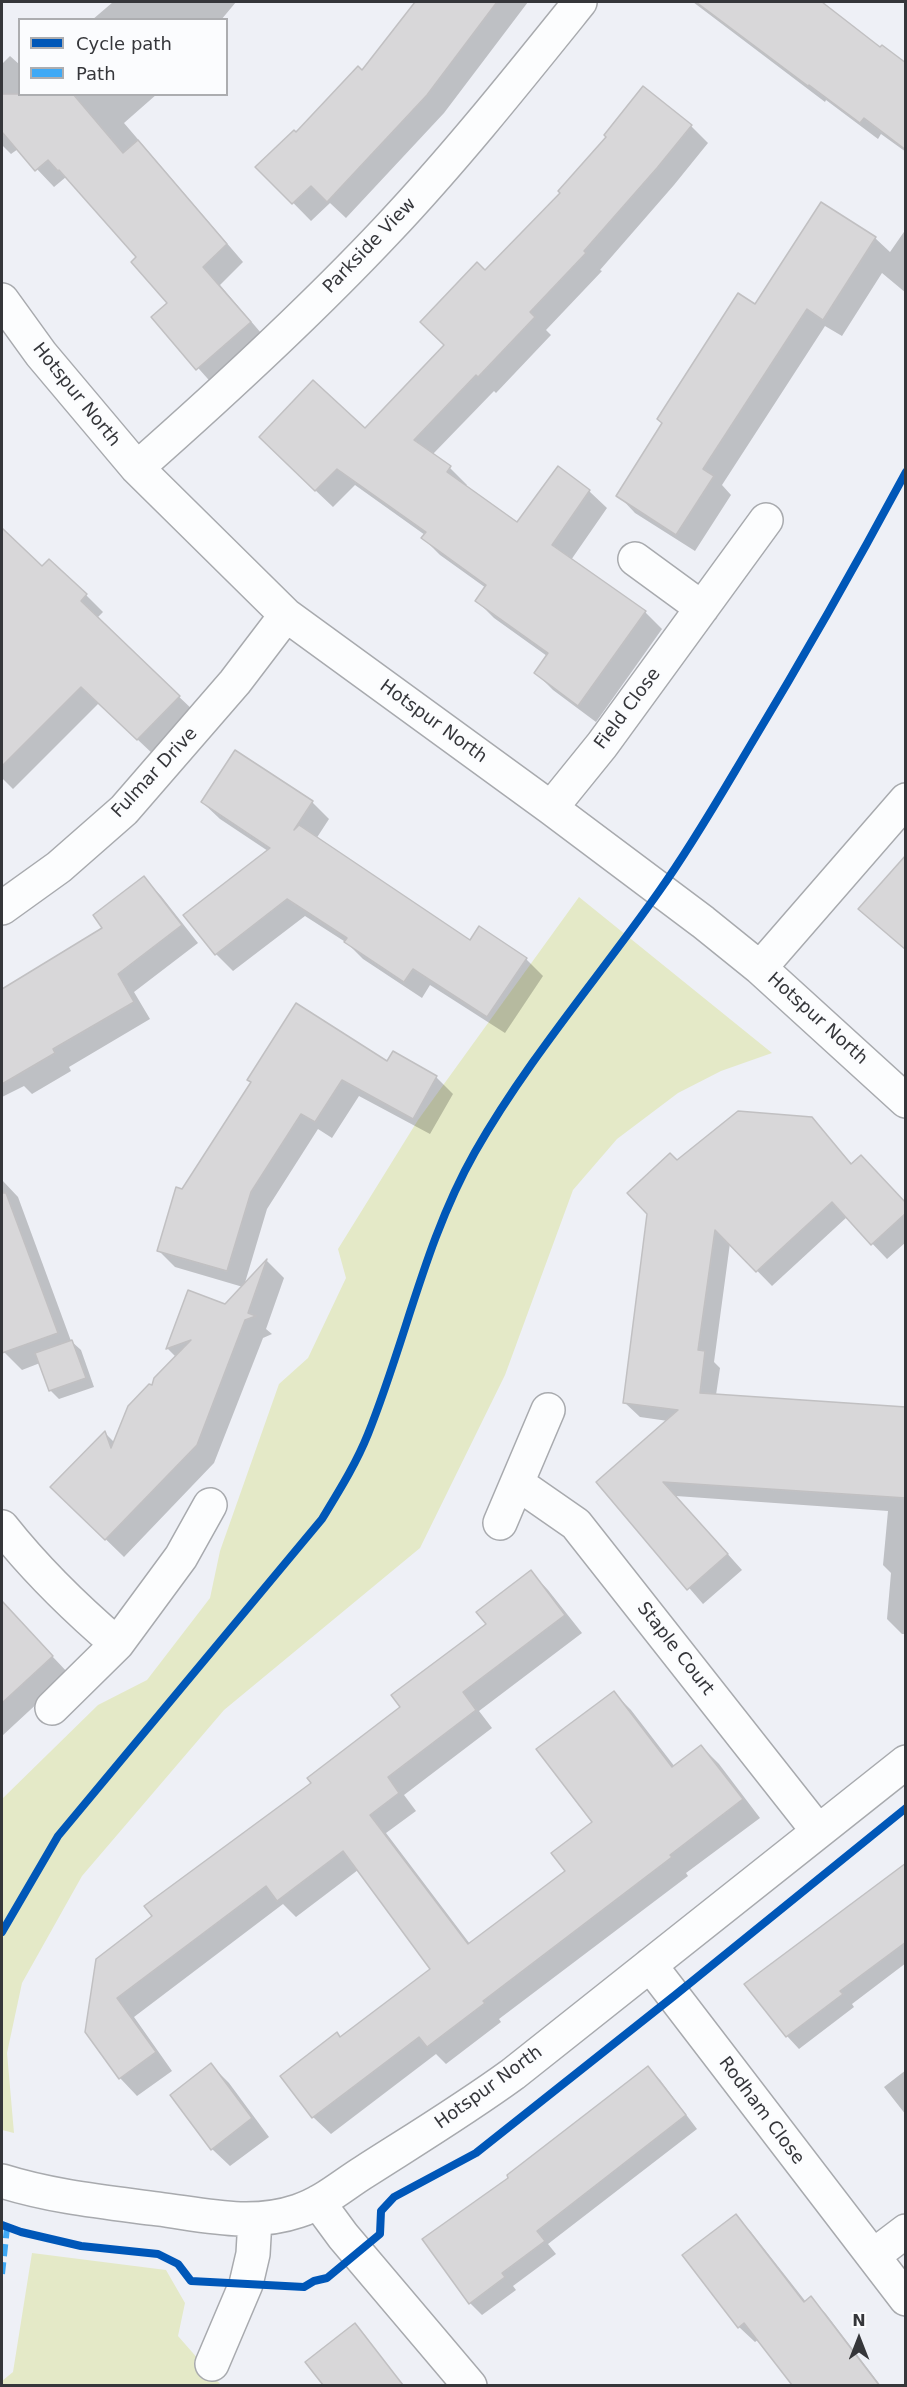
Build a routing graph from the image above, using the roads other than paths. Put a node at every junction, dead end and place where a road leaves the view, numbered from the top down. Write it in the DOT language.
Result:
graph roads {
  1 [pos="580,2"];
  2 [pos="2,300"];
  3 [pos="137,468"];
  4 [pos="766,520"];
  5 [pos="635,560"];
  6 [pos="702,608"];
  7 [pos="286,615"];
  8 [pos="906,800"];
  9 [pos="551,808"];
  10 [pos="2,908"];
  11 [pos="760,968"];
  12 [pos="906,1101"];
  13 [pos="548,1410"];
  14 [pos="517,1483"];
  15 [pos="210,1505"];
  16 [pos="500,1523"];
  17 [pos="2,1527"];
  18 [pos="117,1644"];
  19 [pos="52,1708"];
  20 [pos="906,1762"];
  21 [pos="818,1831"];
  22 [pos="650,1965"];
  23 [pos="2,2181"];
  24 [pos="318,2202"];
  25 [pos="255,2219"];
  26 [pos="906,2231"];
  27 [pos="873,2256"];
  28 [pos="906,2299"];
  29 [pos="212,2364"];
  30 [pos="470,2385"];
  1 -- 3 [label="street, Parkside View"];
  2 -- 3 [label="street, Hotspur North"];
  3 -- 7 [label="street, Hotspur North"];
  4 -- 6 [label="street, Field Close"];
  5 -- 6 [label="street"];
  6 -- 9 [label="street, Field Close"];
  7 -- 9 [label="street, Hotspur North"];
  7 -- 10 [label="street, Fulmar Drive"];
  8 -- 11 [label="street"];
  9 -- 11 [label="street, Hotspur North"];
  11 -- 12 [label="street, Hotspur North"];
  13 -- 14 [label="street"];
  14 -- 16 [label="street"];
  14 -- 21 [label="street, Staple Court"];
  15 -- 18 [label="street"];
  17 -- 18 [label="street"];
  18 -- 19 [label="street"];
  20 -- 21 [label="street, Hotspur North"];
  21 -- 22 [label="street, Hotspur North"];
  22 -- 24 [label="street, Hotspur North"];
  22 -- 27 [label="street, Rodham Close"];
  23 -- 25 [label="street, Hotspur North"];
  24 -- 25 [label="street, Hotspur North"];
  24 -- 30 [label="street"];
  25 -- 29 [label="street"];
  26 -- 27 [label="street"];
  27 -- 28 [label="street, Rodham Close"];
}
